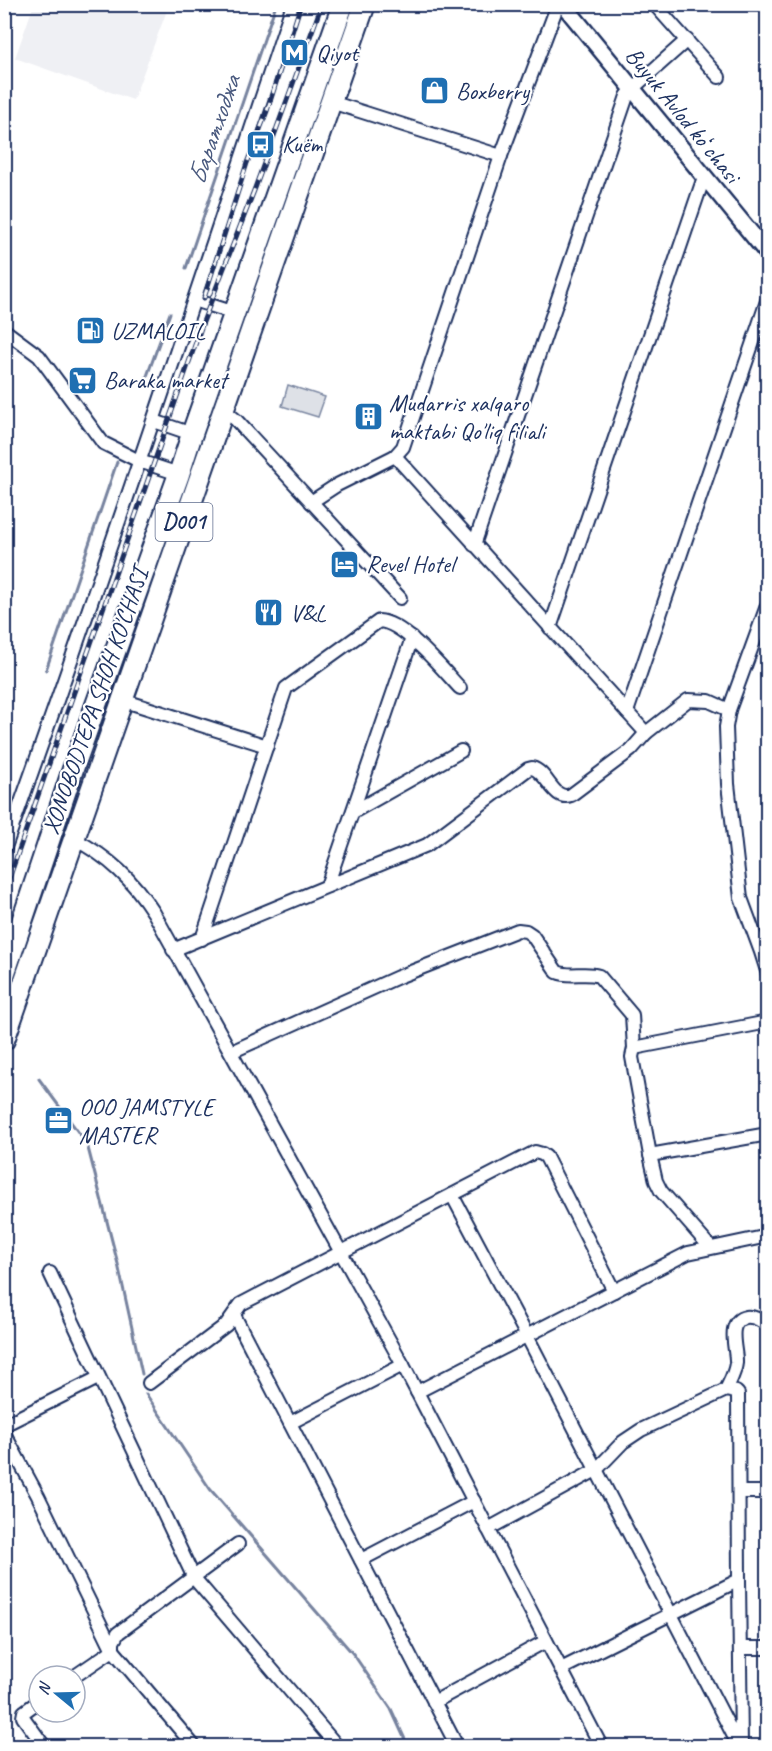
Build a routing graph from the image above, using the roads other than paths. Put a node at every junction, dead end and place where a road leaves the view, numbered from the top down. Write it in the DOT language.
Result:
graph roads {
  1 [pos="293,4"];
  2 [pos="343,4"];
  3 [pos="365,4"];
  4 [pos="558,4"];
  5 [pos="563,4"];
  6 [pos="654,4"];
  7 [pos="687,40"];
  8 [pos="719,77"];
  9 [pos="633,88"];
  10 [pos="331,102"];
  11 [pos="501,156"];
  12 [pos="704,177"];
  13 [pos="267,223"];
  14 [pos="286,230"];
  15 [pos="768,254"];
  16 [pos="768,298"];
  17 [pos="194,300"];
  18 [pos="236,314"];
  19 [pos="4,330"];
  20 [pos="223,409"];
  21 [pos="154,421"];
  22 [pos="192,434"];
  23 [pos="395,456"];
  24 [pos="139,461"];
  25 [pos="179,474"];
  26 [pos="311,502"];
  27 [pos="474,545"];
  28 [pos="400,598"];
  29 [pos="768,603"];
  30 [pos="550,628"];
  31 [pos="412,638"];
  32 [pos="460,688"];
  33 [pos="122,700"];
  34 [pos="729,710"];
  35 [pos="627,712"];
  36 [pos="646,733"];
  37 [pos="267,746"];
  38 [pos="461,751"];
  39 [pos="352,812"];
  40 [pos="74,839"];
  41 [pos="4,850"];
  42 [pos="327,886"];
  43 [pos="11,938"];
  44 [pos="202,939"];
  45 [pos="173,950"];
  46 [pos="768,974"];
  47 [pos="4,975"];
  48 [pos="768,1022"];
  49 [pos="4,1040"];
  50 [pos="634,1048"];
  51 [pos="231,1052"];
  52 [pos="768,1134"];
  53 [pos="650,1155"];
  54 [pos="452,1195"];
  55 [pos="768,1236"];
  56 [pos="710,1247"];
  57 [pos="341,1252"];
  58 [pos="50,1273"];
  59 [pos="614,1291"];
  60 [pos="234,1315"];
  61 [pos="768,1326"];
  62 [pos="527,1335"];
  63 [pos="403,1365"];
  64 [pos="98,1378"];
  65 [pos="149,1383"];
  66 [pos="726,1390"];
  67 [pos="417,1392"];
  68 [pos="290,1423"];
  69 [pos="4,1425"];
  70 [pos="4,1432"];
  71 [pos="596,1470"];
  72 [pos="739,1492"];
  73 [pos="768,1492"];
  74 [pos="474,1501"];
  75 [pos="488,1529"];
  76 [pos="238,1544"];
  77 [pos="361,1560"];
  78 [pos="194,1578"];
  79 [pos="740,1580"];
  80 [pos="670,1614"];
  81 [pos="546,1641"];
  82 [pos="740,1648"];
  83 [pos="768,1648"];
  84 [pos="113,1650"];
  85 [pos="87,1668"];
  86 [pos="561,1669"];
  87 [pos="434,1702"];
  88 [pos="28,1724"];
  89 [pos="44,1746"];
  90 [pos="194,1746"];
  91 [pos="337,1746"];
  92 [pos="457,1746"];
  93 [pos="601,1746"];
  94 [pos="740,1746"];
  1 -- 17 [label="street"];
  2 -- 13 [label="highway, XONOBODTEPA SHOH KO'CHASI / D001"];
  3 -- 10 [label="highway, XONOBODTEPA SHOH KO'CHASI / D001"];
  4 -- 11 [label="street"];
  5 -- 9 [label="street, Buyuk Avlod koʻchasi"];
  6 -- 7 [label="street"];
  7 -- 8 [label="street"];
  7 -- 9 [label="street"];
  9 -- 12 [label="street, Buyuk Avlod koʻchasi"];
  9 -- 27 [label="street"];
  10 -- 11 [label="street"];
  10 -- 14 [label="highway, XONOBODTEPA SHOH KO'CHASI / D001"];
  11 -- 23 [label="street"];
  12 -- 15 [label="street, Buyuk Avlod koʻchasi"];
  12 -- 30 [label="street"];
  13 -- 14 [label="highway"];
  13 -- 18 [label="highway, XONOBODTEPA SHOH KO'CHASI / D001"];
  14 -- 20 [label="highway, XONOBODTEPA SHOH KO'CHASI / D001"];
  16 -- 35 [label="street"];
  17 -- 18 [label="street"];
  17 -- 21 [label="street"];
  18 -- 22 [label="highway, XONOBODTEPA SHOH KO'CHASI / D001"];
  19 -- 24 [label="street"];
  20 -- 26 [label="street"];
  20 -- 33 [label="highway, XONOBODTEPA SHOH KO'CHASI / D001"];
  21 -- 22 [label="street"];
  21 -- 24 [label="street"];
  22 -- 25 [label="highway, XONOBODTEPA SHOH KO'CHASI / D001"];
  23 -- 26 [label="street"];
  23 -- 27 [label="street"];
  24 -- 25 [label="street"];
  24 -- 41 [label="street"];
  25 -- 43 [label="highway, XONOBODTEPA SHOH KO'CHASI / D001"];
  26 -- 28 [label="street"];
  27 -- 30 [label="street"];
  29 -- 34 [label="street"];
  30 -- 35 [label="street"];
  31 -- 32 [label="street"];
  31 -- 37 [label="street"];
  31 -- 39 [label="street"];
  33 -- 37 [label="street"];
  33 -- 40 [label="highway, XONOBODTEPA SHOH KO'CHASI / D001"];
  34 -- 36 [label="street"];
  34 -- 46 [label="street"];
  35 -- 36 [label="street"];
  36 -- 42 [label="street"];
  37 -- 44 [label="street"];
  38 -- 39 [label="street"];
  39 -- 42 [label="street"];
  40 -- 45 [label="street"];
  40 -- 49 [label="highway, XONOBODTEPA SHOH KO'CHASI / D001"];
  42 -- 44 [label="street"];
  43 -- 47 [label="highway, XONOBODTEPA SHOH KO'CHASI / D001"];
  44 -- 45 [label="street"];
  45 -- 51 [label="street"];
  48 -- 50 [label="street"];
  50 -- 51 [label="street"];
  50 -- 53 [label="street"];
  51 -- 57 [label="street"];
  52 -- 53 [label="street"];
  53 -- 56 [label="street"];
  54 -- 57 [label="street"];
  54 -- 59 [label="street"];
  54 -- 62 [label="street"];
  55 -- 56 [label="street"];
  56 -- 59 [label="street"];
  57 -- 60 [label="street"];
  57 -- 63 [label="street"];
  58 -- 64 [label="street"];
  59 -- 62 [label="street"];
  60 -- 65 [label="street"];
  60 -- 68 [label="street"];
  61 -- 66 [label="street"];
  62 -- 67 [label="street"];
  62 -- 71 [label="street"];
  63 -- 67 [label="street"];
  63 -- 68 [label="street"];
  64 -- 69 [label="street"];
  64 -- 78 [label="street"];
  66 -- 71 [label="street"];
  66 -- 72 [label="street"];
  67 -- 74 [label="street"];
  68 -- 77 [label="street"];
  70 -- 84 [label="street"];
  71 -- 75 [label="street"];
  71 -- 80 [label="street"];
  72 -- 73 [label="street"];
  72 -- 79 [label="street"];
  74 -- 75 [label="street"];
  74 -- 77 [label="street"];
  75 -- 81 [label="street"];
  76 -- 78 [label="street"];
  77 -- 87 [label="street"];
  78 -- 84 [label="street"];
  78 -- 91 [label="street"];
  79 -- 80 [label="street"];
  79 -- 82 [label="street"];
  80 -- 86 [label="street"];
  80 -- 94 [label="street"];
  81 -- 86 [label="street"];
  81 -- 87 [label="street"];
  82 -- 83 [label="street"];
  82 -- 94 [label="street"];
  84 -- 85 [label="street"];
  84 -- 90 [label="street"];
  86 -- 93 [label="street"];
  87 -- 92 [label="street"];
  88 -- 89 [label="street"];
}
